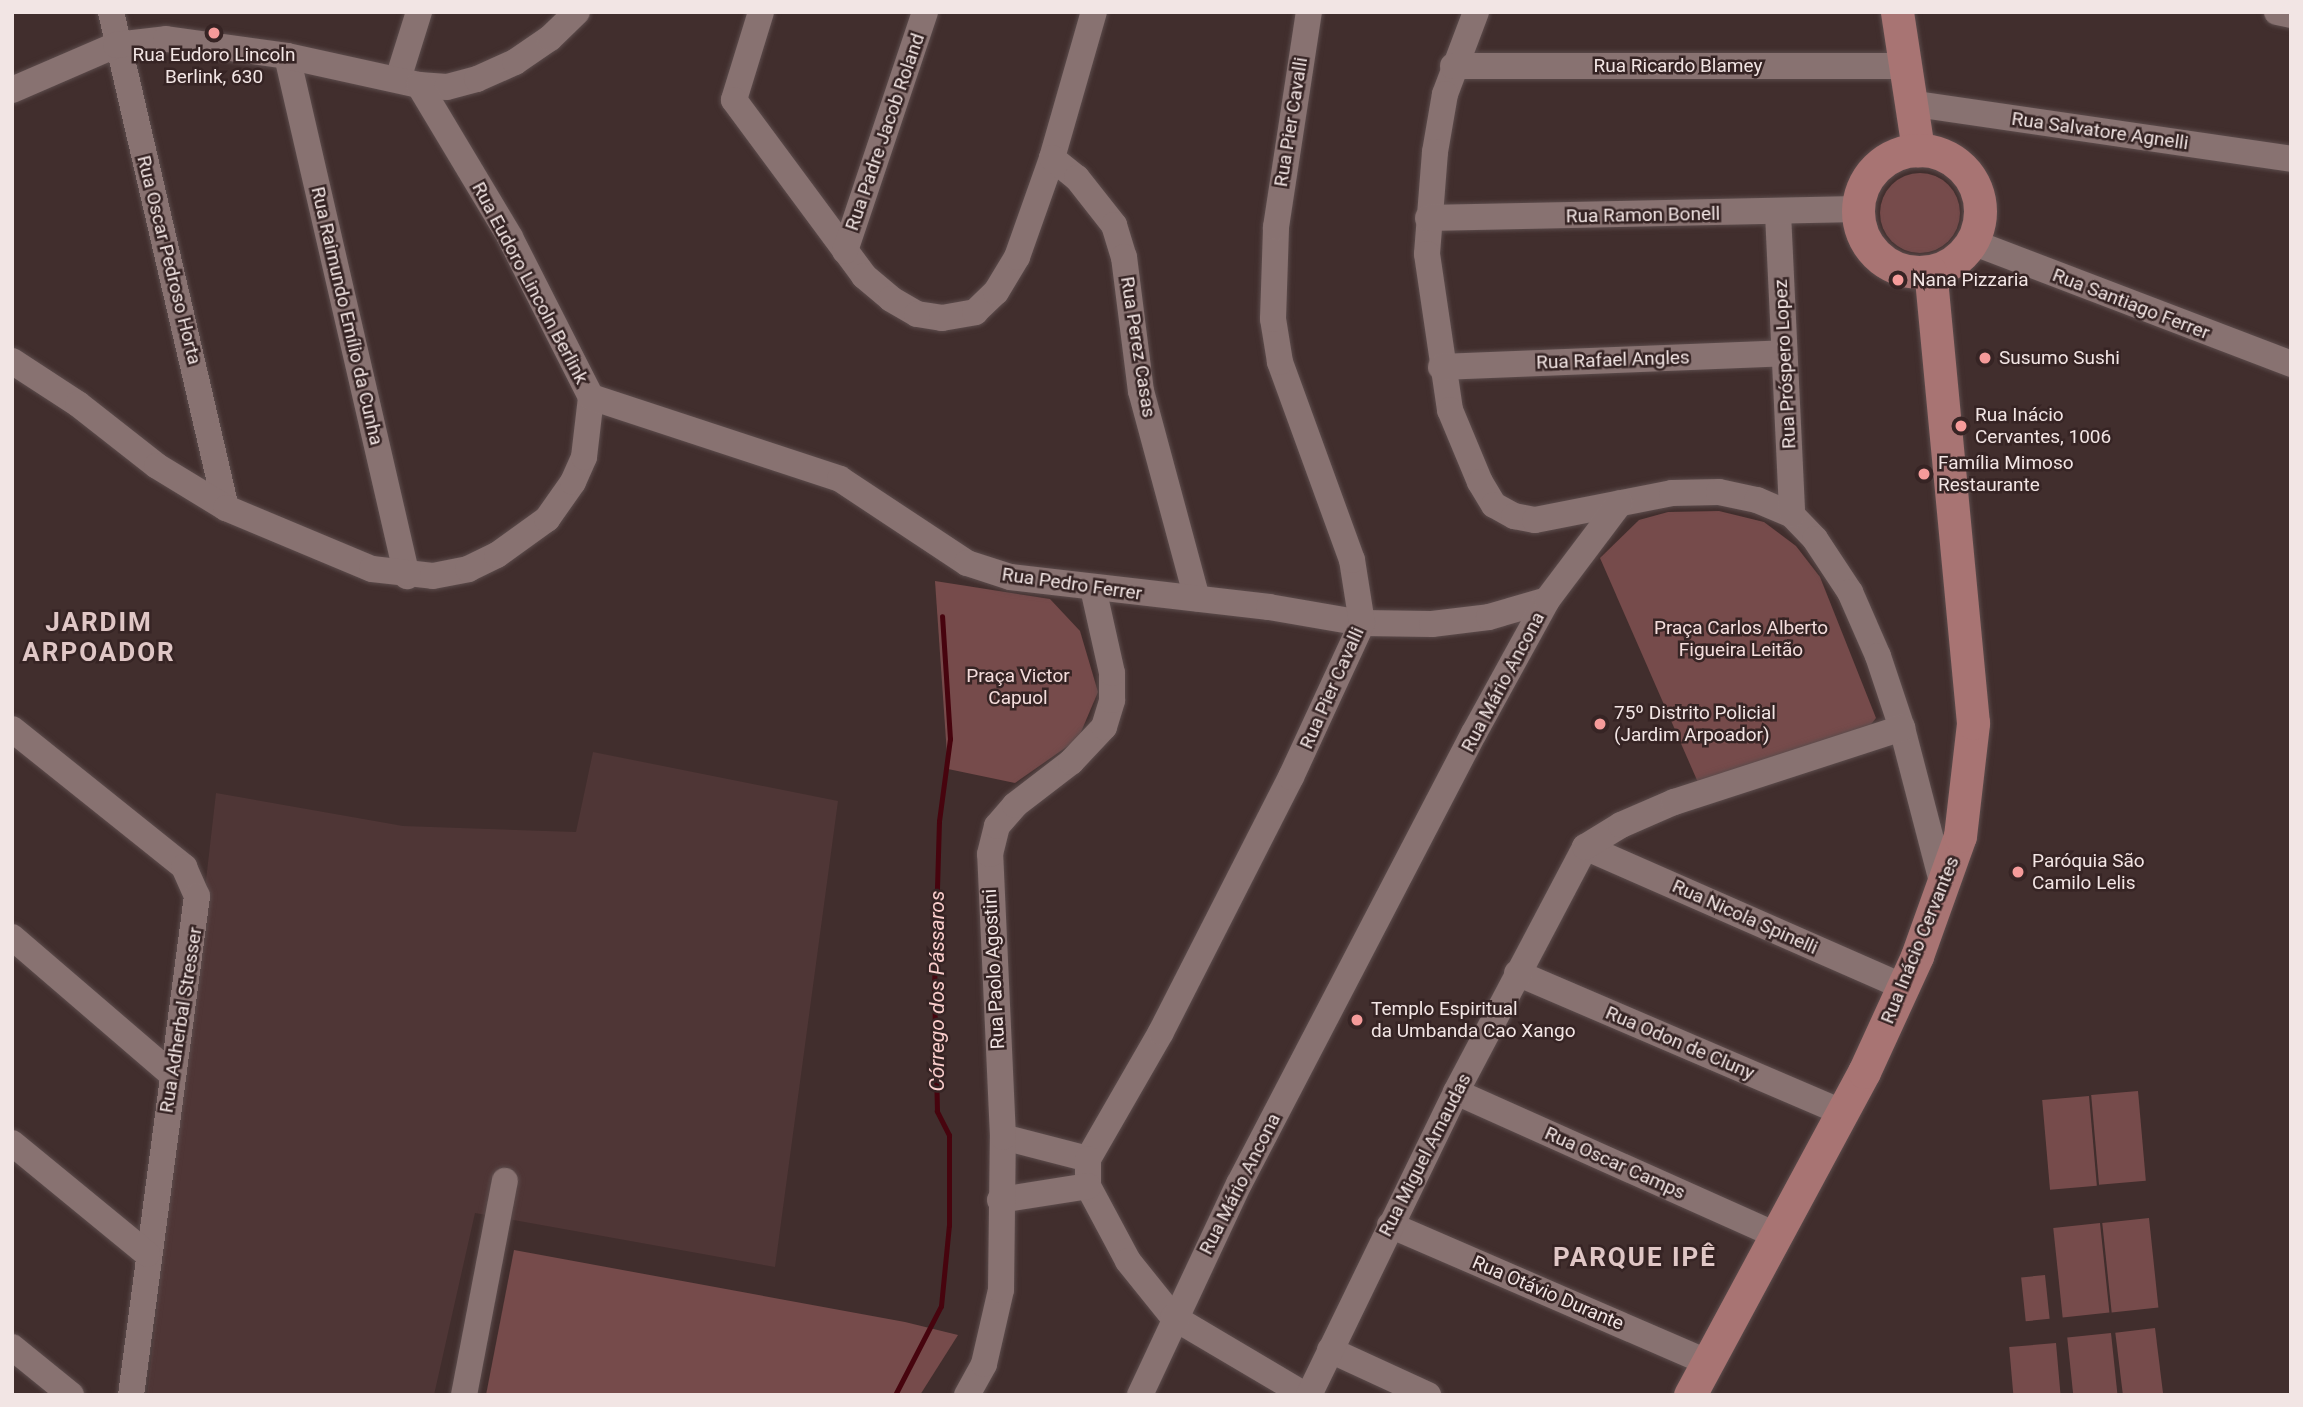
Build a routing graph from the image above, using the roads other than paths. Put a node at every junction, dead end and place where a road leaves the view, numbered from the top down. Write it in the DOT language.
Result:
graph roads {
  1 [pos="111,12"];
  2 [pos="419,12"];
  3 [pos="577,12"];
  4 [pos="761,12"];
  5 [pos="925,12"];
  6 [pos="1094,12"];
  7 [pos="1309,12"];
  8 [pos="1476,12"];
  9 [pos="1897,12"];
  10 [pos="2277,12"];
  11 [pos="2291,15"];
  12 [pos="116,45"];
  13 [pos="287,56"];
  14 [pos="1453,66"];
  15 [pos="1903,66"];
  16 [pos="409,82"];
  17 [pos="12,90"];
  18 [pos="1909,103"];
  19 [pos="1918,150"];
  20 [pos="1052,158"];
  21 [pos="2291,159"];
  22 [pos="1857,209"];
  23 [pos="1778,213"];
  24 [pos="1428,218"];
  25 [pos="1972,242"];
  26 [pos="845,251"];
  27 [pos="1930,272"];
  28 [pos="1784,353"];
  29 [pos="12,361"];
  30 [pos="2291,364"];
  31 [pos="1441,367"];
  32 [pos="591,397"];
  33 [pos="1620,503"];
  34 [pos="226,508"];
  35 [pos="1792,515"];
  36 [pos="407,576"];
  37 [pos="1093,588"];
  38 [pos="1197,599"];
  39 [pos="1547,600"];
  40 [pos="1362,623"];
  41 [pos="1902,728"];
  42 [pos="12,729"];
  43 [pos="1585,847"];
  44 [pos="1944,889"];
  45 [pos="12,937"];
  46 [pos="1517,974"];
  47 [pos="1905,987"];
  48 [pos="172,1074"];
  49 [pos="1457,1092"];
  50 [pos="1844,1113"];
  51 [pos="1003,1137"];
  52 [pos="12,1143"];
  53 [pos="1088,1159"];
  54 [pos="505,1181"];
  55 [pos="1088,1186"];
  56 [pos="1000,1200"];
  57 [pos="1390,1225"];
  58 [pos="1773,1234"];
  59 [pos="147,1254"];
  60 [pos="1173,1317"];
  61 [pos="12,1347"];
  62 [pos="1330,1350"];
  63 [pos="1707,1362"];
  64 [pos="71,1395"];
  65 [pos="131,1395"];
  66 [pos="464,1395"];
  67 [pos="967,1395"];
  68 [pos="1140,1395"];
  69 [pos="1307,1395"];
  70 [pos="1428,1395"];
  71 [pos="1690,1395"];
  1 -- 12 [label="street, Rua Oscar Pedroso Horta"];
  2 -- 16 [label="street"];
  3 -- 16 [label="street"];
  4 -- 26 [label="street"];
  5 -- 26 [label="street, Rua Padre Jacob Roland"];
  6 -- 20 [label="street"];
  7 -- 40 [label="street, Rua Pier Cavalli"];
  8 -- 14 [label="street"];
  9 -- 15 [label="main road"];
  10 -- 11 [label="street"];
  12 -- 13 [label="street"];
  12 -- 17 [label="street"];
  12 -- 34 [label="street, Rua Oscar Pedroso Horta"];
  13 -- 16 [label="street"];
  13 -- 36 [label="street, Rua Raimundo Emílio da Cunha"];
  14 -- 15 [label="street, Rua Ricardo Blamey"];
  14 -- 24 [label="street"];
  15 -- 18 [label="main road"];
  16 -- 32 [label="street, Rua Eudoro Lincoln Berlink"];
  18 -- 19 [label="main road"];
  18 -- 21 [label="street, Rua Salvatore Agnelli"];
  19 -- 22 [label="main road"];
  19 -- 25 [label="main road"];
  20 -- 26 [label="street"];
  20 -- 38 [label="street, Rua Perez Casas"];
  22 -- 23 [label="street, Rua Ramon Bonell"];
  22 -- 27 [label="main road"];
  23 -- 24 [label="street, Rua Ramon Bonell"];
  23 -- 28 [label="street, Rua Próspero Lopez"];
  24 -- 31 [label="street"];
  25 -- 27 [label="main road"];
  25 -- 30 [label="street, Rua Santiago Ferrer"];
  27 -- 44 [label="main road, Rua Inácio Cervantes"];
  28 -- 31 [label="street, Rua Rafael Angles"];
  28 -- 35 [label="street, Rua Próspero Lopez"];
  29 -- 34 [label="street, Rua Eudoro Lincoln Berlink"];
  31 -- 33 [label="street"];
  32 -- 36 [label="street, Rua Eudoro Lincoln Berlink"];
  32 -- 37 [label="street, Rua Pedro Ferrer"];
  33 -- 35 [label="street"];
  33 -- 39 [label="street, Rua Mário Ancona"];
  34 -- 36 [label="street, Rua Eudoro Lincoln Berlink"];
  35 -- 41 [label="street"];
  37 -- 38 [label="street, Rua Pedro Ferrer"];
  37 -- 51 [label="street, Rua Paolo Agostini"];
  38 -- 40 [label="street, Rua Pedro Ferrer"];
  39 -- 40 [label="street, Rua Pedro Ferrer"];
  39 -- 60 [label="street, Rua Mário Ancona"];
  40 -- 53 [label="street, Rua Pier Cavalli"];
  41 -- 43 [label="street"];
  41 -- 44 [label="street"];
  42 -- 48 [label="street, Rua Adherbal Stresser"];
  43 -- 46 [label="street, Rua Miguel Arnaudas"];
  43 -- 47 [label="street, Rua Nicola Spinelli"];
  44 -- 47 [label="main road, Rua Inácio Cervantes"];
  45 -- 48 [label="street"];
  46 -- 49 [label="street, Rua Miguel Arnaudas"];
  46 -- 50 [label="street, Rua Odon de Cluny"];
  47 -- 50 [label="main road, Rua Inácio Cervantes"];
  48 -- 59 [label="street, Rua Adherbal Stresser"];
  49 -- 57 [label="street, Rua Miguel Arnaudas"];
  49 -- 58 [label="street, Rua Oscar Camps"];
  50 -- 58 [label="main road, Rua Inácio Cervantes"];
  51 -- 53 [label="street"];
  51 -- 56 [label="street, Rua Paolo Agostini"];
  52 -- 59 [label="street"];
  53 -- 55 [label="street"];
  54 -- 66 [label="street"];
  55 -- 56 [label="street"];
  55 -- 60 [label="street"];
  56 -- 67 [label="street, Rua Paolo Agostini"];
  57 -- 62 [label="street, Rua Miguel Arnaudas"];
  57 -- 63 [label="street, Rua Otávio Durante"];
  58 -- 63 [label="main road, Rua Inácio Cervantes"];
  59 -- 65 [label="street, Rua Adherbal Stresser"];
  60 -- 68 [label="street, Rua Mário Ancona"];
  60 -- 69 [label="street"];
  61 -- 64 [label="street"];
  62 -- 69 [label="street, Rua Miguel Arnaudas"];
  62 -- 70 [label="street"];
  63 -- 71 [label="main road, Rua Inácio Cervantes"];
}
